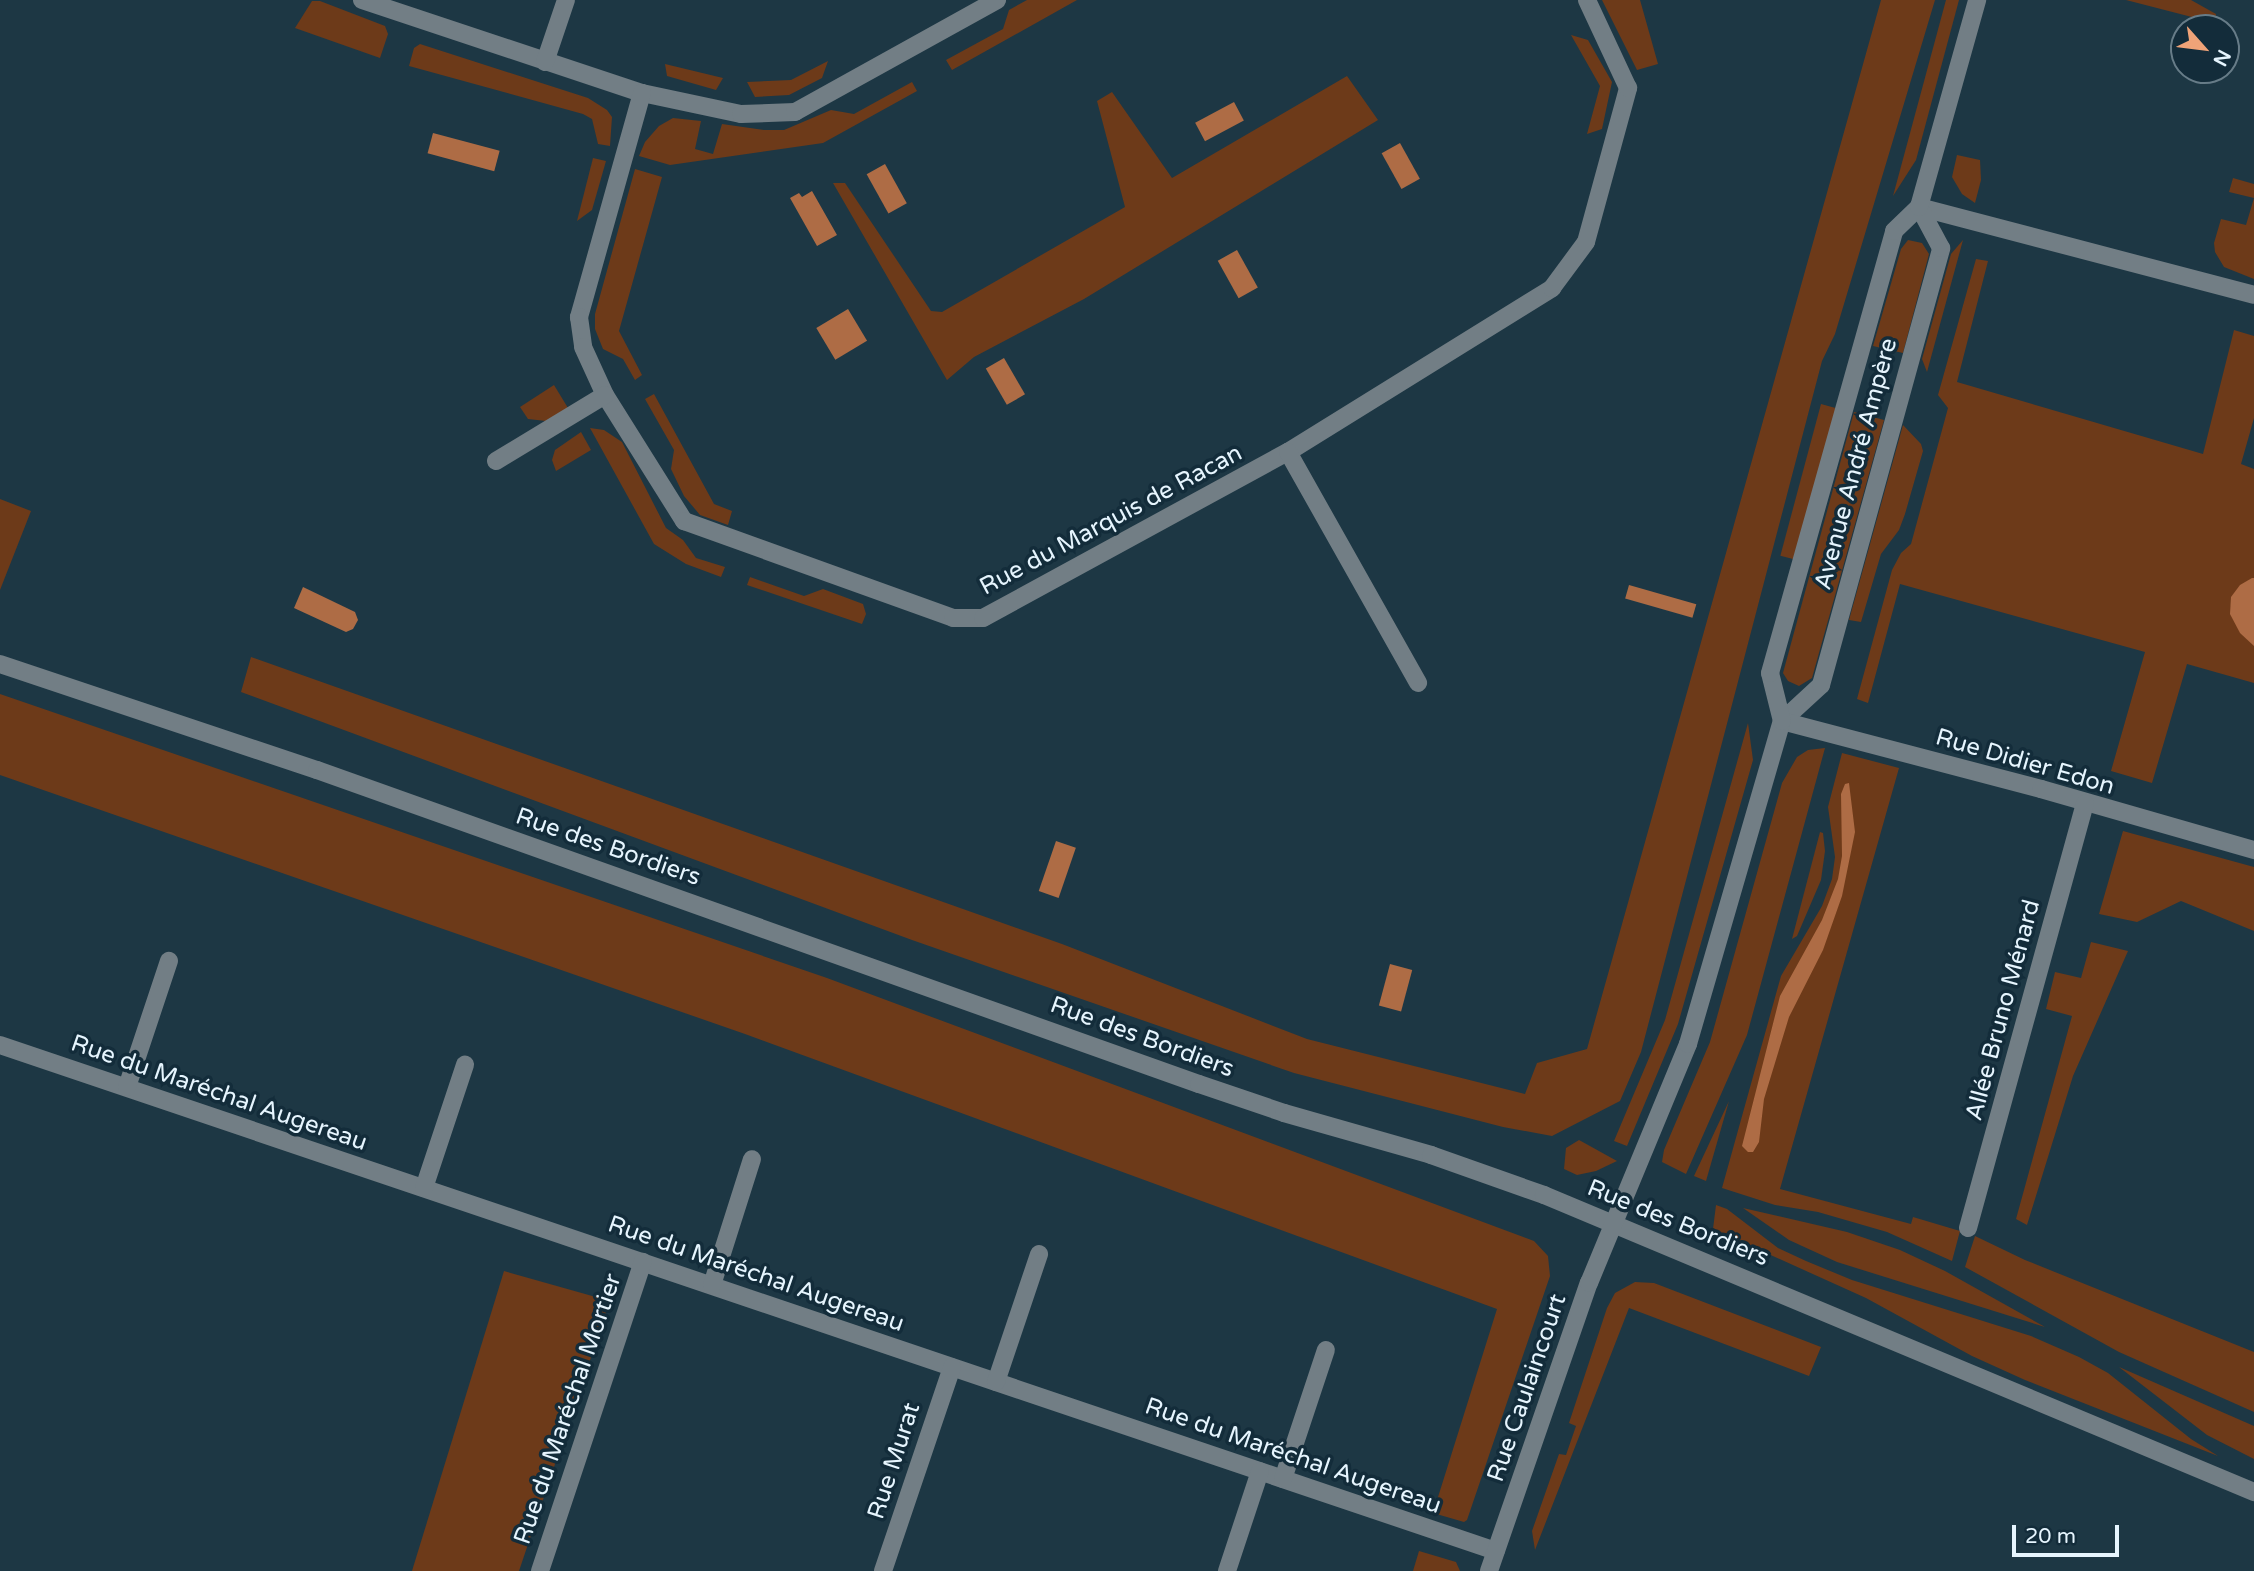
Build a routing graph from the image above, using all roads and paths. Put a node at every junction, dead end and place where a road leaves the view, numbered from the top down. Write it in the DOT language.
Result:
graph roads {
  1 [pos="362,0"];
  2 [pos="566,0"];
  3 [pos="998,0"];
  4 [pos="1587,0"];
  5 [pos="1977,0"];
  6 [pos="545,62"];
  7 [pos="642,93"];
  8 [pos="1919,208"];
  9 [pos="2254,295"];
  10 [pos="605,395"];
  11 [pos="1288,452"];
  12 [pos="496,461"];
  13 [pos="0,664"];
  14 [pos="1418,683"];
  15 [pos="1782,721"];
  16 [pos="2085,804"];
  17 [pos="2254,850"];
  18 [pos="169,961"];
  19 [pos="0,1045"];
  20 [pos="464,1065"];
  21 [pos="127,1087"];
  22 [pos="752,1160"];
  23 [pos="424,1188"];
  24 [pos="1613,1223"];
  25 [pos="1968,1228"];
  26 [pos="1039,1254"];
  27 [pos="643,1262"];
  28 [pos="712,1285"];
  29 [pos="1326,1350"];
  30 [pos="952,1367"];
  31 [pos="996,1382"];
  32 [pos="1260,1471"];
  33 [pos="1283,1479"];
  34 [pos="2254,1492"];
  35 [pos="1496,1551"];
  36 [pos="540,1571"];
  37 [pos="883,1571"];
  38 [pos="1227,1571"];
  39 [pos="1489,1571"];
  1 -- 6 [label="street"];
  2 -- 6 [label="street"];
  3 -- 7 [label="street"];
  4 -- 11 [label="street, Rue du Marquis de Racan"];
  5 -- 8 [label="street"];
  6 -- 7 [label="street"];
  7 -- 10 [label="street, Rue du Marquis de Racan"];
  8 -- 9 [label="street"];
  8 -- 15 [label="street, Avenue André Ampère"];
  8 -- 15 [label="street, Avenue André Ampère"];
  10 -- 11 [label="street, Rue du Marquis de Racan"];
  10 -- 12 [label="street"];
  11 -- 14 [label="street"];
  13 -- 24 [label="street, Rue des Bordiers"];
  15 -- 16 [label="street, Rue Didier Edon"];
  15 -- 24 [label="street"];
  16 -- 17 [label="street, Rue Didier Edon"];
  16 -- 25 [label="street, Allée Bruno Ménard"];
  18 -- 21 [label="street"];
  19 -- 21 [label="street, Rue du Maréchal Augereau"];
  20 -- 23 [label="street"];
  21 -- 23 [label="street, Rue du Maréchal Augereau"];
  22 -- 28 [label="street"];
  23 -- 27 [label="street, Rue du Maréchal Augereau"];
  24 -- 34 [label="street, Rue des Bordiers"];
  24 -- 35 [label="street, Rue Caulaincourt"];
  26 -- 31 [label="street"];
  27 -- 28 [label="street, Rue du Maréchal Augereau"];
  27 -- 36 [label="street, Rue du Maréchal Mortier"];
  28 -- 30 [label="street, Rue du Maréchal Augereau"];
  29 -- 33 [label="street"];
  30 -- 31 [label="street, Rue du Maréchal Augereau"];
  30 -- 37 [label="street, Rue Murat"];
  31 -- 32 [label="street, Rue du Maréchal Augereau"];
  32 -- 33 [label="street, Rue du Maréchal Augereau"];
  32 -- 38 [label="street"];
  33 -- 35 [label="street, Rue du Maréchal Augereau"];
  35 -- 39 [label="street, Rue Caulaincourt"];
}
